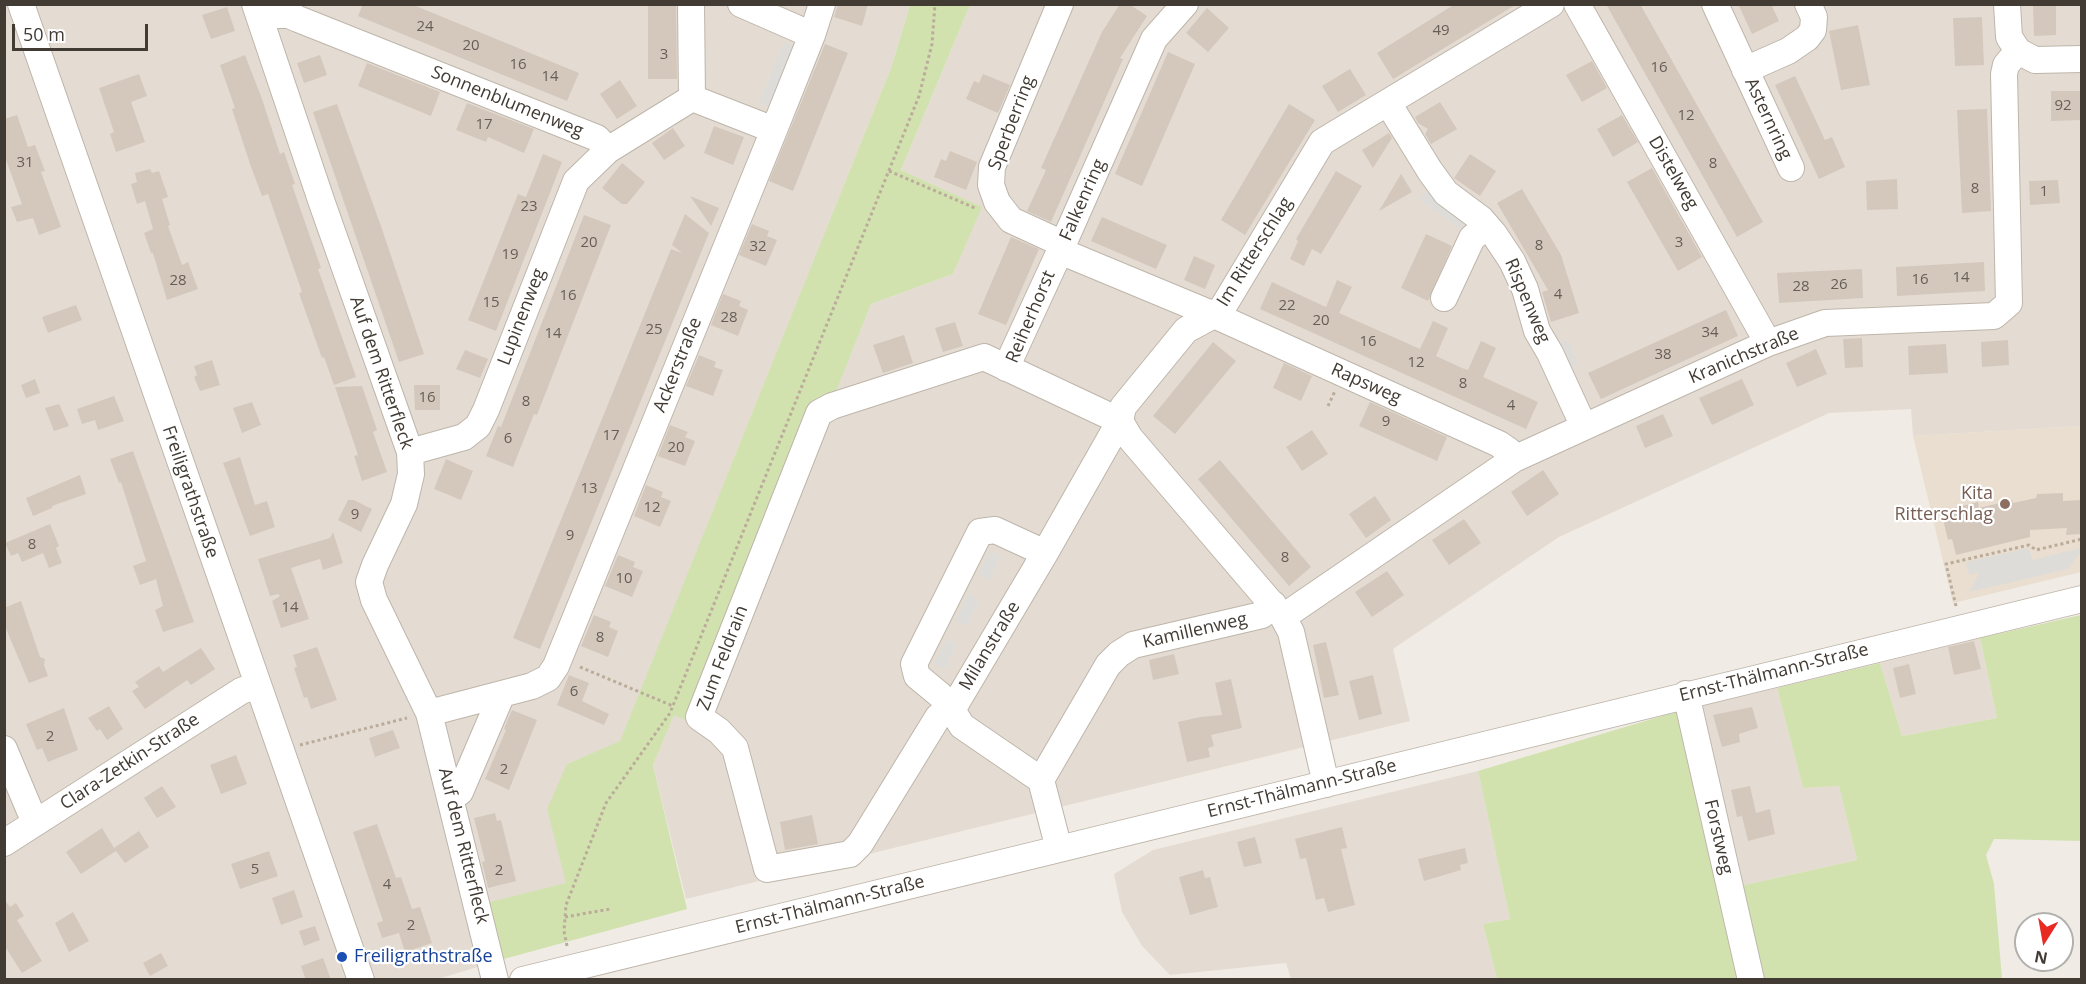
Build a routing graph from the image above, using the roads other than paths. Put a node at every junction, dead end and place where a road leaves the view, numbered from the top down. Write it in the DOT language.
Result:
graph roads {
  1 [pos="21,4"];
  2 [pos="691,4"];
  3 [pos="741,4"];
  4 [pos="822,4"];
  5 [pos="1060,4"];
  6 [pos="1185,4"];
  7 [pos="1551,4"];
  8 [pos="1577,4"];
  9 [pos="1715,4"];
  10 [pos="1808,4"];
  11 [pos="2007,4"];
  12 [pos="258,13"];
  13 [pos="812,35"];
  14 [pos="2018,51"];
  15 [pos="2082,58"];
  16 [pos="1745,70"];
  17 [pos="692,98"];
  18 [pos="1388,103"];
  19 [pos="774,130"];
  20 [pos="608,150"];
  21 [pos="1791,168"];
  22 [pos="1487,226"];
  23 [pos="1062,248"];
  24 [pos="1444,298"];
  25 [pos="1214,315"];
  26 [pos="1768,343"];
  27 [pos="1006,368"];
  28 [pos="1120,422"];
  29 [pos="1584,427"];
  30 [pos="410,452"];
  31 [pos="1514,459"];
  32 [pos="1045,553"];
  33 [pos="2082,598"];
  34 [pos="1278,610"];
  35 [pos="257,685"];
  36 [pos="502,694"];
  37 [pos="1686,694"];
  38 [pos="952,710"];
  39 [pos="429,713"];
  40 [pos="4,749"];
  41 [pos="1041,780"];
  42 [pos="1326,784"];
  43 [pos="451,796"];
  44 [pos="37,822"];
  45 [pos="4,843"];
  46 [pos="1059,849"];
  47 [pos="361,980"];
  48 [pos="495,980"];
  49 [pos="523,980"];
  50 [pos="1751,980"];
  1 -- 35 [label="street, Freiligrathstraße"];
  2 -- 17 [label="street"];
  3 -- 13 [label="street"];
  4 -- 13 [label="street, Ackerstraße"];
  5 -- 23 [label="street, Sperberring"];
  6 -- 23 [label="street, Falkenring"];
  7 -- 18 [label="street, Im Ritterschlag"];
  8 -- 26 [label="street, Distelweg"];
  9 -- 16 [label="street, Asternring"];
  10 -- 16 [label="street, Asternring"];
  11 -- 14 [label="street"];
  12 -- 20 [label="street, Sonnenblumenweg"];
  12 -- 30 [label="street, Auf dem Ritterfleck"];
  13 -- 19 [label="street, Ackerstraße"];
  14 -- 15 [label="street"];
  14 -- 26 [label="street, Kranichstraße"];
  16 -- 21 [label="street, Asternring"];
  17 -- 19 [label="street"];
  17 -- 20 [label="street"];
  18 -- 22 [label="street, Rispenweg"];
  18 -- 25 [label="street, Im Ritterschlag"];
  19 -- 36 [label="street, Ackerstraße"];
  20 -- 30 [label="street, Lupinenweg"];
  22 -- 24 [label="street"];
  22 -- 29 [label="street, Rispenweg"];
  23 -- 25 [label="street, Falkenring"];
  23 -- 27 [label="street, Reiherhorst"];
  25 -- 28 [label="street, Im Ritterschlag"];
  25 -- 31 [label="street, Rapsweg"];
  26 -- 29 [label="street, Kranichstraße"];
  27 -- 28 [label="street, Reiherhorst"];
  27 -- 38 [label="street, Zum Feldrain"];
  28 -- 32 [label="street, Milanstraße"];
  28 -- 34 [label="street"];
  29 -- 31 [label="street, Kranichstraße"];
  30 -- 39 [label="street, Auf dem Ritterfleck"];
  31 -- 34 [label="street, Kranichstraße"];
  32 -- 38 [label="street, Milanstraße"];
  32 -- 38 [label="street"];
  33 -- 37 [label="street, Ernst-Thälmann-Straße"];
  34 -- 41 [label="street, Kamillenweg"];
  34 -- 42 [label="street"];
  35 -- 44 [label="street, Clara-Zetkin-Straße"];
  35 -- 47 [label="street, Freiligrathstraße"];
  36 -- 39 [label="street, Ackerstraße"];
  36 -- 43 [label="street"];
  37 -- 42 [label="street, Ernst-Thälmann-Straße"];
  37 -- 50 [label="street, Forstweg"];
  38 -- 41 [label="street, Milanstraße"];
  39 -- 43 [label="street, Auf dem Ritterfleck"];
  40 -- 44 [label="street"];
  41 -- 46 [label="street"];
  42 -- 46 [label="street, Ernst-Thälmann-Straße"];
  43 -- 48 [label="street, Auf dem Ritterfleck"];
  44 -- 45 [label="street, Clara-Zetkin-Straße"];
  46 -- 49 [label="street, Ernst-Thälmann-Straße"];
}
